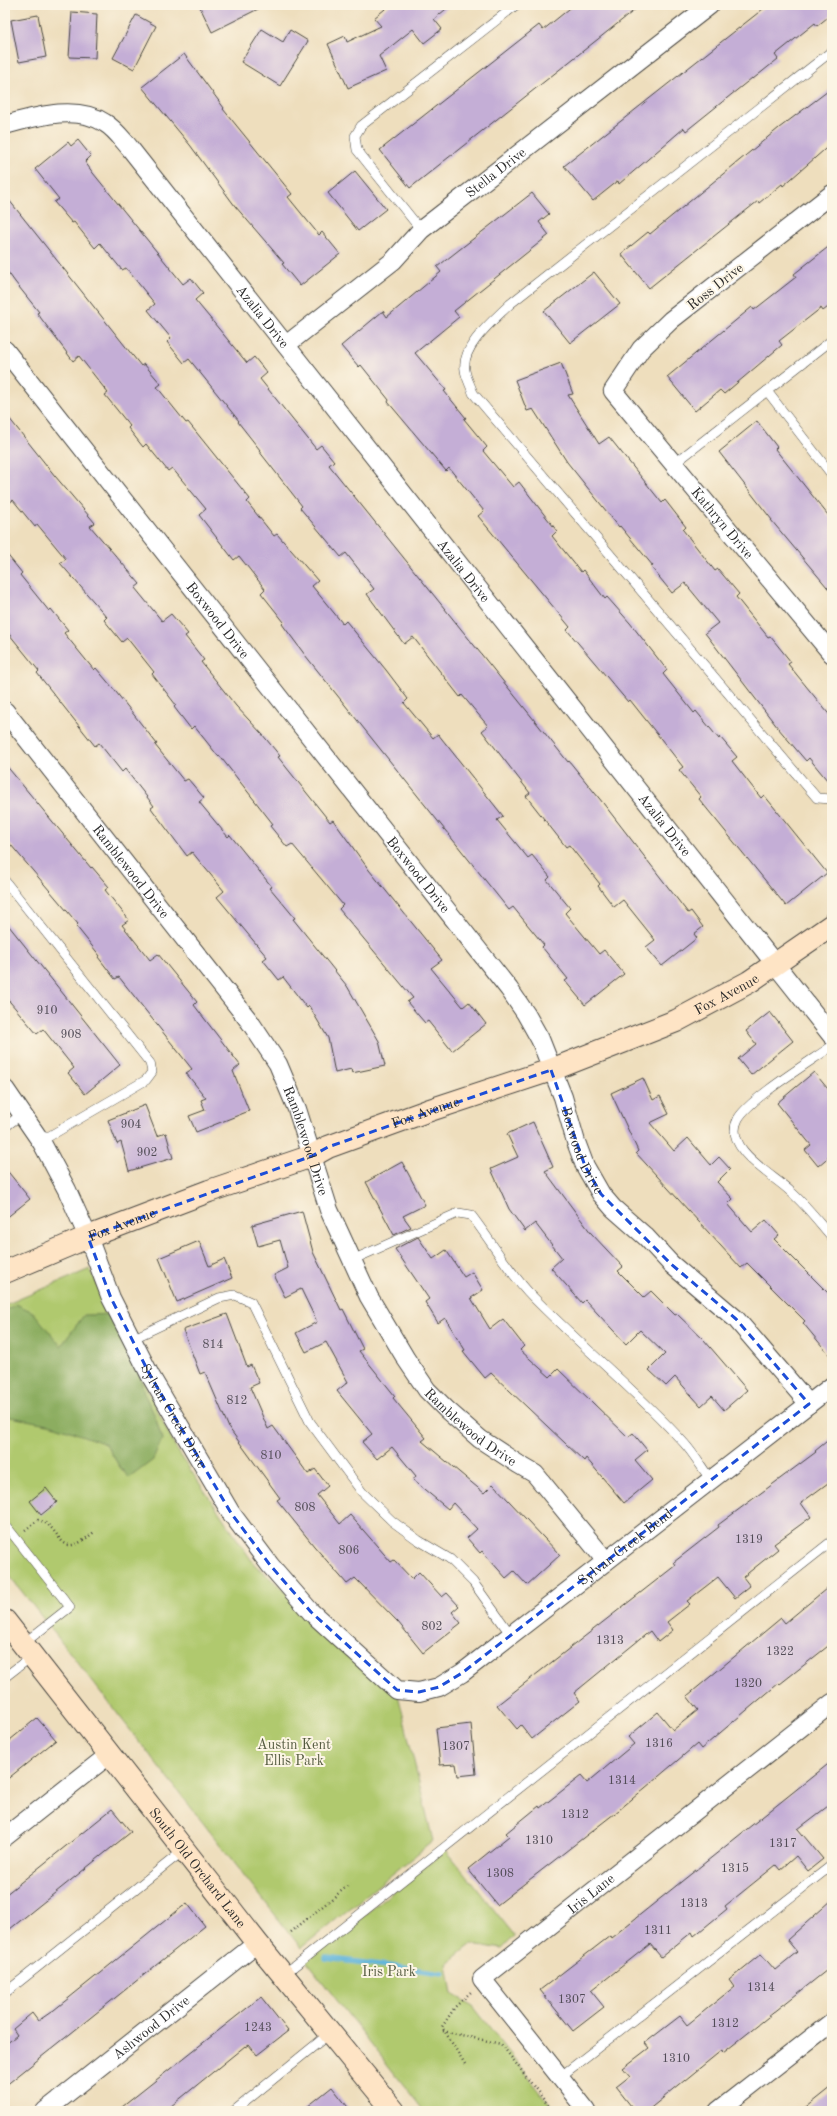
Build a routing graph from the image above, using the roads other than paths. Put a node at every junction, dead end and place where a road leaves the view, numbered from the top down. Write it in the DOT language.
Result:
graph roads {
  1 [pos="516,5"];
  2 [pos="710,5"];
  3 [pos="832,52"];
  4 [pos="5,125"];
  5 [pos="832,194"];
  6 [pos="421,230"];
  7 [pos="832,340"];
  8 [pos="286,346"];
  9 [pos="5,350"];
  10 [pos="613,391"];
  11 [pos="767,391"];
  12 [pos="674,464"];
  13 [pos="832,475"];
  14 [pos="832,654"];
  15 [pos="5,711"];
  16 [pos="832,799"];
  17 [pos="5,880"];
  18 [pos="832,925"];
  19 [pos="775,964"];
  20 [pos="832,1036"];
  21 [pos="832,1046"];
  22 [pos="551,1070"];
  23 [pos="5,1089"];
  24 [pos="22,1114"];
  25 [pos="5,1127"];
  26 [pos="41,1141"];
  27 [pos="312,1156"];
  28 [pos="88,1237"];
  29 [pos="832,1237"];
  30 [pos="352,1260"];
  31 [pos="5,1272"];
  32 [pos="132,1339"];
  33 [pos="832,1386"];
  34 [pos="808,1404"];
  35 [pos="710,1480"];
  36 [pos="5,1529"];
  37 [pos="832,1541"];
  38 [pos="606,1561"];
  39 [pos="5,1621"];
  40 [pos="511,1635"];
  41 [pos="28,1650"];
  42 [pos="5,1677"];
  43 [pos="411,1690"];
  44 [pos="832,1703"];
  45 [pos="110,1754"];
  46 [pos="5,1837"];
  47 [pos="184,1850"];
  48 [pos="832,1865"];
  49 [pos="257,1943"];
  50 [pos="283,1975"];
  51 [pos="5,1993"];
  52 [pos="832,2022"];
  53 [pos="330,2033"];
  54 [pos="560,2077"];
  55 [pos="45,2111"];
  56 [pos="234,2111"];
  57 [pos="394,2111"];
  58 [pos="587,2111"];
  59 [pos="718,2111"];
  1 -- 6 [label="lane"];
  2 -- 6 [label="street, Stella Drive"];
  3 -- 16 [label="lane"];
  4 -- 8 [label="street, Azalia Drive"];
  5 -- 10 [label="street, Ross Drive"];
  6 -- 8 [label="street, Stella Drive"];
  7 -- 11 [label="lane"];
  8 -- 19 [label="street, Azalia Drive"];
  9 -- 22 [label="street, Boxwood Drive"];
  10 -- 12 [label="street, Kathryn Drive"];
  11 -- 12 [label="lane"];
  11 -- 13 [label="lane"];
  12 -- 14 [label="street, Kathryn Drive"];
  15 -- 27 [label="street, Ramblewood Drive"];
  17 -- 26 [label="lane"];
  18 -- 19 [label="main road, Fox Avenue"];
  19 -- 20 [label="street, Azalia Drive"];
  19 -- 22 [label="main road, Fox Avenue"];
  21 -- 29 [label="lane"];
  22 -- 27 [label="main road, Fox Avenue"];
  22 -- 34 [label="street, Boxwood Drive"];
  23 -- 24 [label="street, Sylvan Creek Drive"];
  24 -- 25 [label="lane"];
  24 -- 26 [label="street, Sylvan Creek Drive"];
  26 -- 28 [label="street, Sylvan Creek Drive"];
  27 -- 28 [label="main road, Fox Avenue"];
  27 -- 30 [label="street, Ramblewood Drive"];
  28 -- 31 [label="main road, Fox Avenue"];
  28 -- 32 [label="street, Sylvan Creek Drive"];
  30 -- 35 [label="lane"];
  30 -- 38 [label="street, Ramblewood Drive"];
  32 -- 40 [label="lane"];
  32 -- 43 [label="street, Sylvan Creek Drive"];
  33 -- 34 [label="street, Sylvan Creek Bend"];
  34 -- 35 [label="street, Sylvan Creek Bend"];
  35 -- 38 [label="street, Sylvan Creek Bend"];
  36 -- 41 [label="lane"];
  37 -- 50 [label="lane"];
  38 -- 40 [label="street, Sylvan Creek Bend"];
  39 -- 41 [label="main road, South Old Orchard Lane"];
  40 -- 43 [label="street, Sylvan Creek Bend"];
  41 -- 42 [label="lane"];
  41 -- 45 [label="main road, South Old Orchard Lane"];
  44 -- 54 [label="street, Iris Lane"];
  45 -- 46 [label="street"];
  45 -- 47 [label="main road, South Old Orchard Lane"];
  47 -- 49 [label="main road, South Old Orchard Lane"];
  47 -- 51 [label="lane"];
  48 -- 54 [label="lane"];
  49 -- 50 [label="main road, South Old Orchard Lane"];
  49 -- 55 [label="street, Ashwood Drive"];
  50 -- 53 [label="main road, South Old Orchard Lane"];
  52 -- 59 [label="street"];
  53 -- 56 [label="lane"];
  53 -- 57 [label="main road, South Old Orchard Lane"];
  54 -- 58 [label="street"];
}
